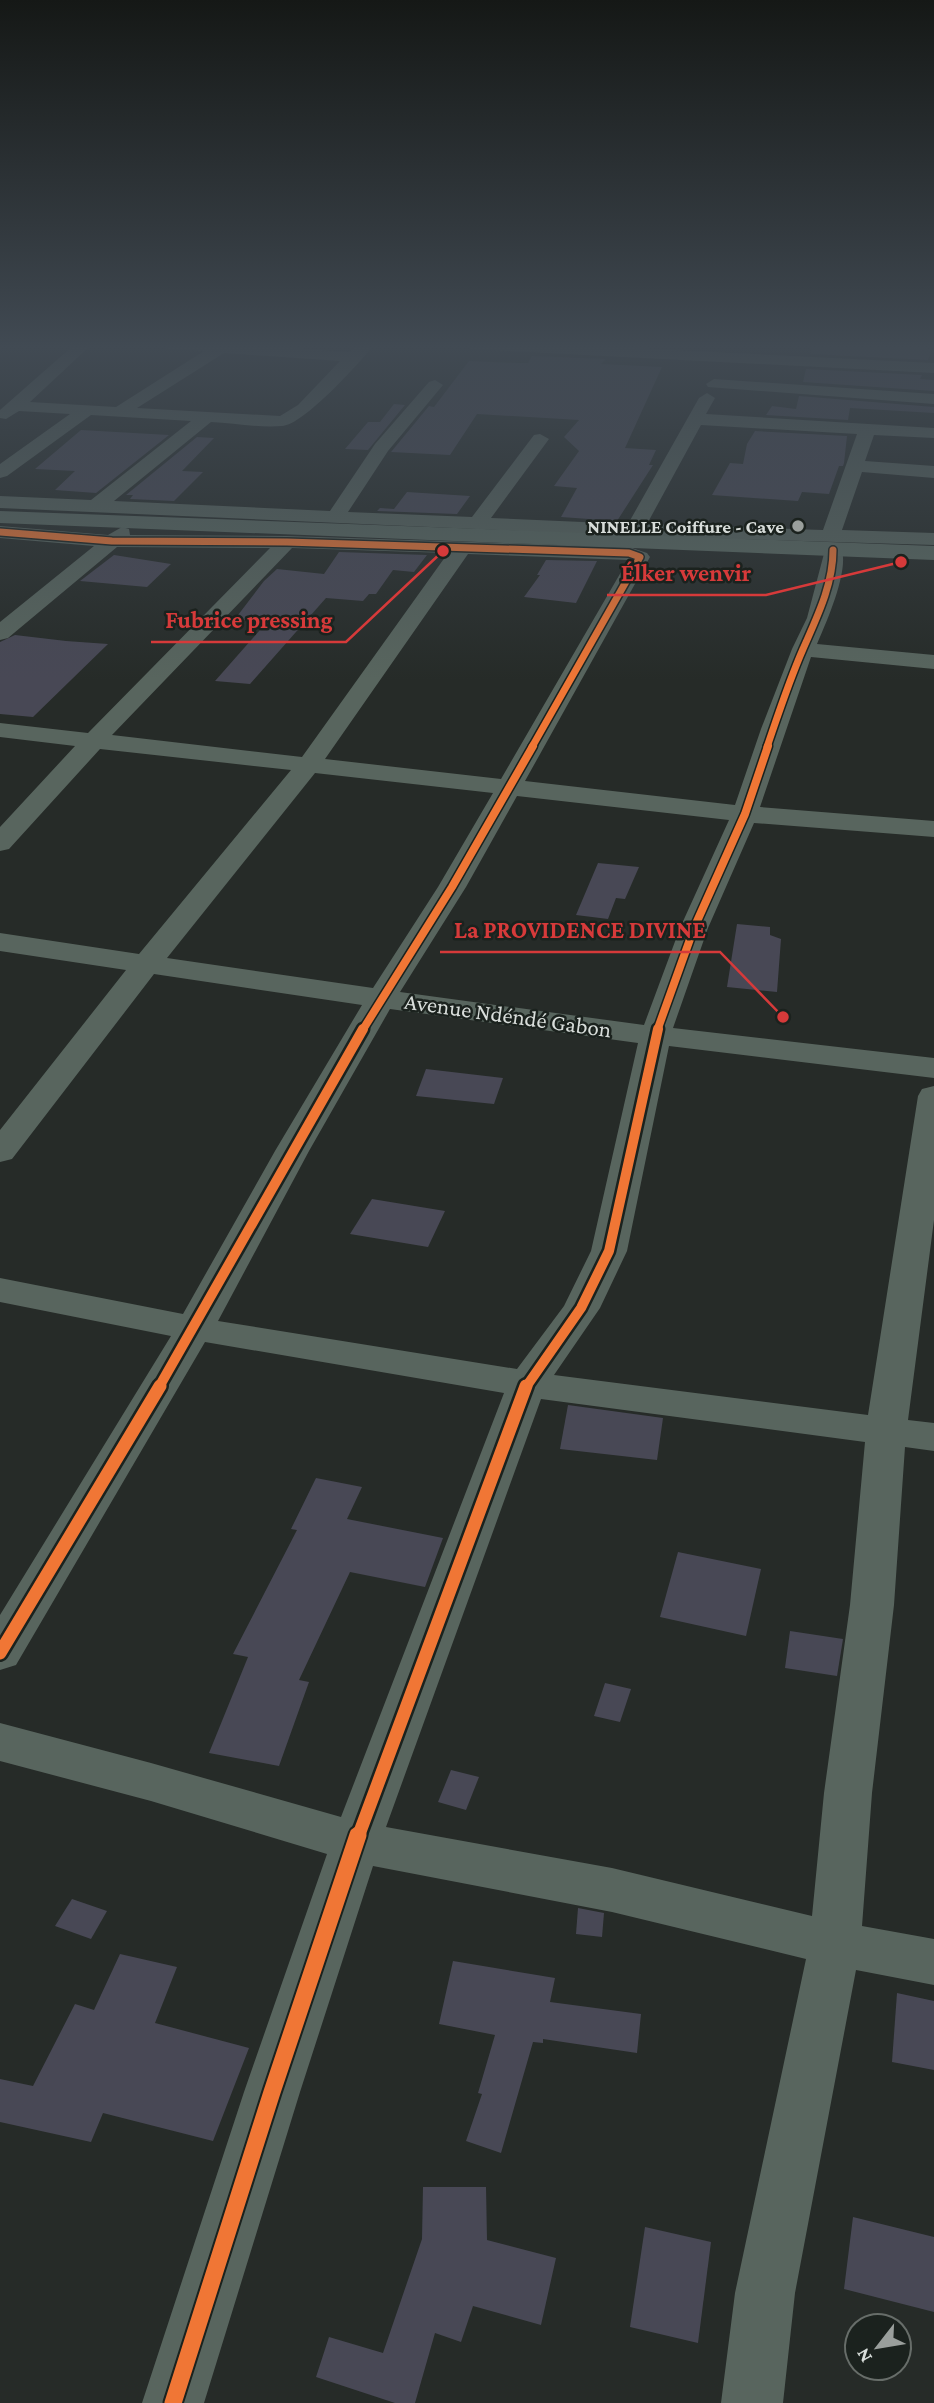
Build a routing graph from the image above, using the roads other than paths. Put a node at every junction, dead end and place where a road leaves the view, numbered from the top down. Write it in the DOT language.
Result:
graph roads {
  1 [pos="22,456"];
  2 [pos="158,456"];
  3 [pos="374,456"];
  4 [pos="529,456"];
  5 [pos="675,456"];
  6 [pos="856,456"];
  7 [pos="853,466"];
  8 [pos="0,472"];
  9 [pos="934,472"];
  10 [pos="0,502"];
  11 [pos="96,506"];
  12 [pos="336,516"];
  13 [pos="0,517"];
  14 [pos="134,522"];
  15 [pos="634,530"];
  16 [pos="0,532"];
  17 [pos="470,535"];
  18 [pos="934,539"];
  19 [pos="112,541"];
  20 [pos="287,542"];
  21 [pos="832,542"];
  22 [pos="934,553"];
  23 [pos="0,632"];
  24 [pos="803,649"];
  25 [pos="934,662"];
  26 [pos="0,730"];
  27 [pos="93,741"];
  28 [pos="308,766"];
  29 [pos="508,788"];
  30 [pos="745,814"];
  31 [pos="934,829"];
  32 [pos="0,843"];
  33 [pos="0,942"];
  34 [pos="146,964"];
  35 [pos="382,997"];
  36 [pos="655,1035"];
  37 [pos="934,1068"];
  38 [pos="934,1096"];
  39 [pos="0,1152"];
  40 [pos="0,1290"];
  41 [pos="194,1329"];
  42 [pos="527,1384"];
  43 [pos="886,1431"];
  44 [pos="934,1437"];
  45 [pos="0,1653"];
  46 [pos="0,1742"];
  47 [pos="356,1842"];
  48 [pos="835,1944"];
  49 [pos="934,1962"];
  50 [pos="173,2403"];
  51 [pos="752,2403"];
  1 -- 8 [label="street"];
  2 -- 11 [label="street"];
  3 -- 12 [label="street"];
  4 -- 17 [label="street"];
  5 -- 15 [label="street"];
  6 -- 7 [label="street"];
  7 -- 9 [label="street"];
  7 -- 21 [label="street"];
  10 -- 11 [label="street"];
  11 -- 12 [label="street"];
  12 -- 17 [label="street"];
  13 -- 14 [label="highway"];
  14 -- 19 [label="street"];
  14 -- 21 [label="highway"];
  15 -- 17 [label="street"];
  15 -- 21 [label="street"];
  16 -- 19 [label="street"];
  17 -- 20 [label="street"];
  17 -- 28 [label="street"];
  17 -- 29 [label="street"];
  18 -- 21 [label="street"];
  19 -- 20 [label="street"];
  19 -- 23 [label="street"];
  20 -- 27 [label="street"];
  21 -- 22 [label="highway"];
  21 -- 24 [label="street"];
  24 -- 25 [label="street"];
  24 -- 30 [label="street"];
  26 -- 27 [label="street"];
  27 -- 28 [label="street"];
  27 -- 32 [label="street"];
  28 -- 29 [label="street"];
  28 -- 34 [label="street"];
  29 -- 30 [label="street"];
  29 -- 35 [label="street"];
  30 -- 31 [label="street"];
  30 -- 36 [label="street"];
  33 -- 34 [label="street, Avenue Ndéndé Gabon"];
  34 -- 35 [label="street, Avenue Ndéndé Gabon"];
  34 -- 39 [label="street"];
  35 -- 36 [label="street, Avenue Ndéndé Gabon"];
  35 -- 41 [label="street"];
  36 -- 37 [label="street, Avenue Ndéndé Gabon"];
  36 -- 42 [label="street"];
  38 -- 43 [label="street"];
  40 -- 41 [label="street"];
  41 -- 42 [label="street"];
  41 -- 45 [label="street"];
  42 -- 43 [label="street"];
  42 -- 47 [label="street"];
  43 -- 44 [label="street"];
  43 -- 48 [label="street"];
  46 -- 47 [label="street"];
  47 -- 48 [label="street"];
  47 -- 50 [label="street"];
  48 -- 49 [label="street"];
  48 -- 51 [label="street"];
}
